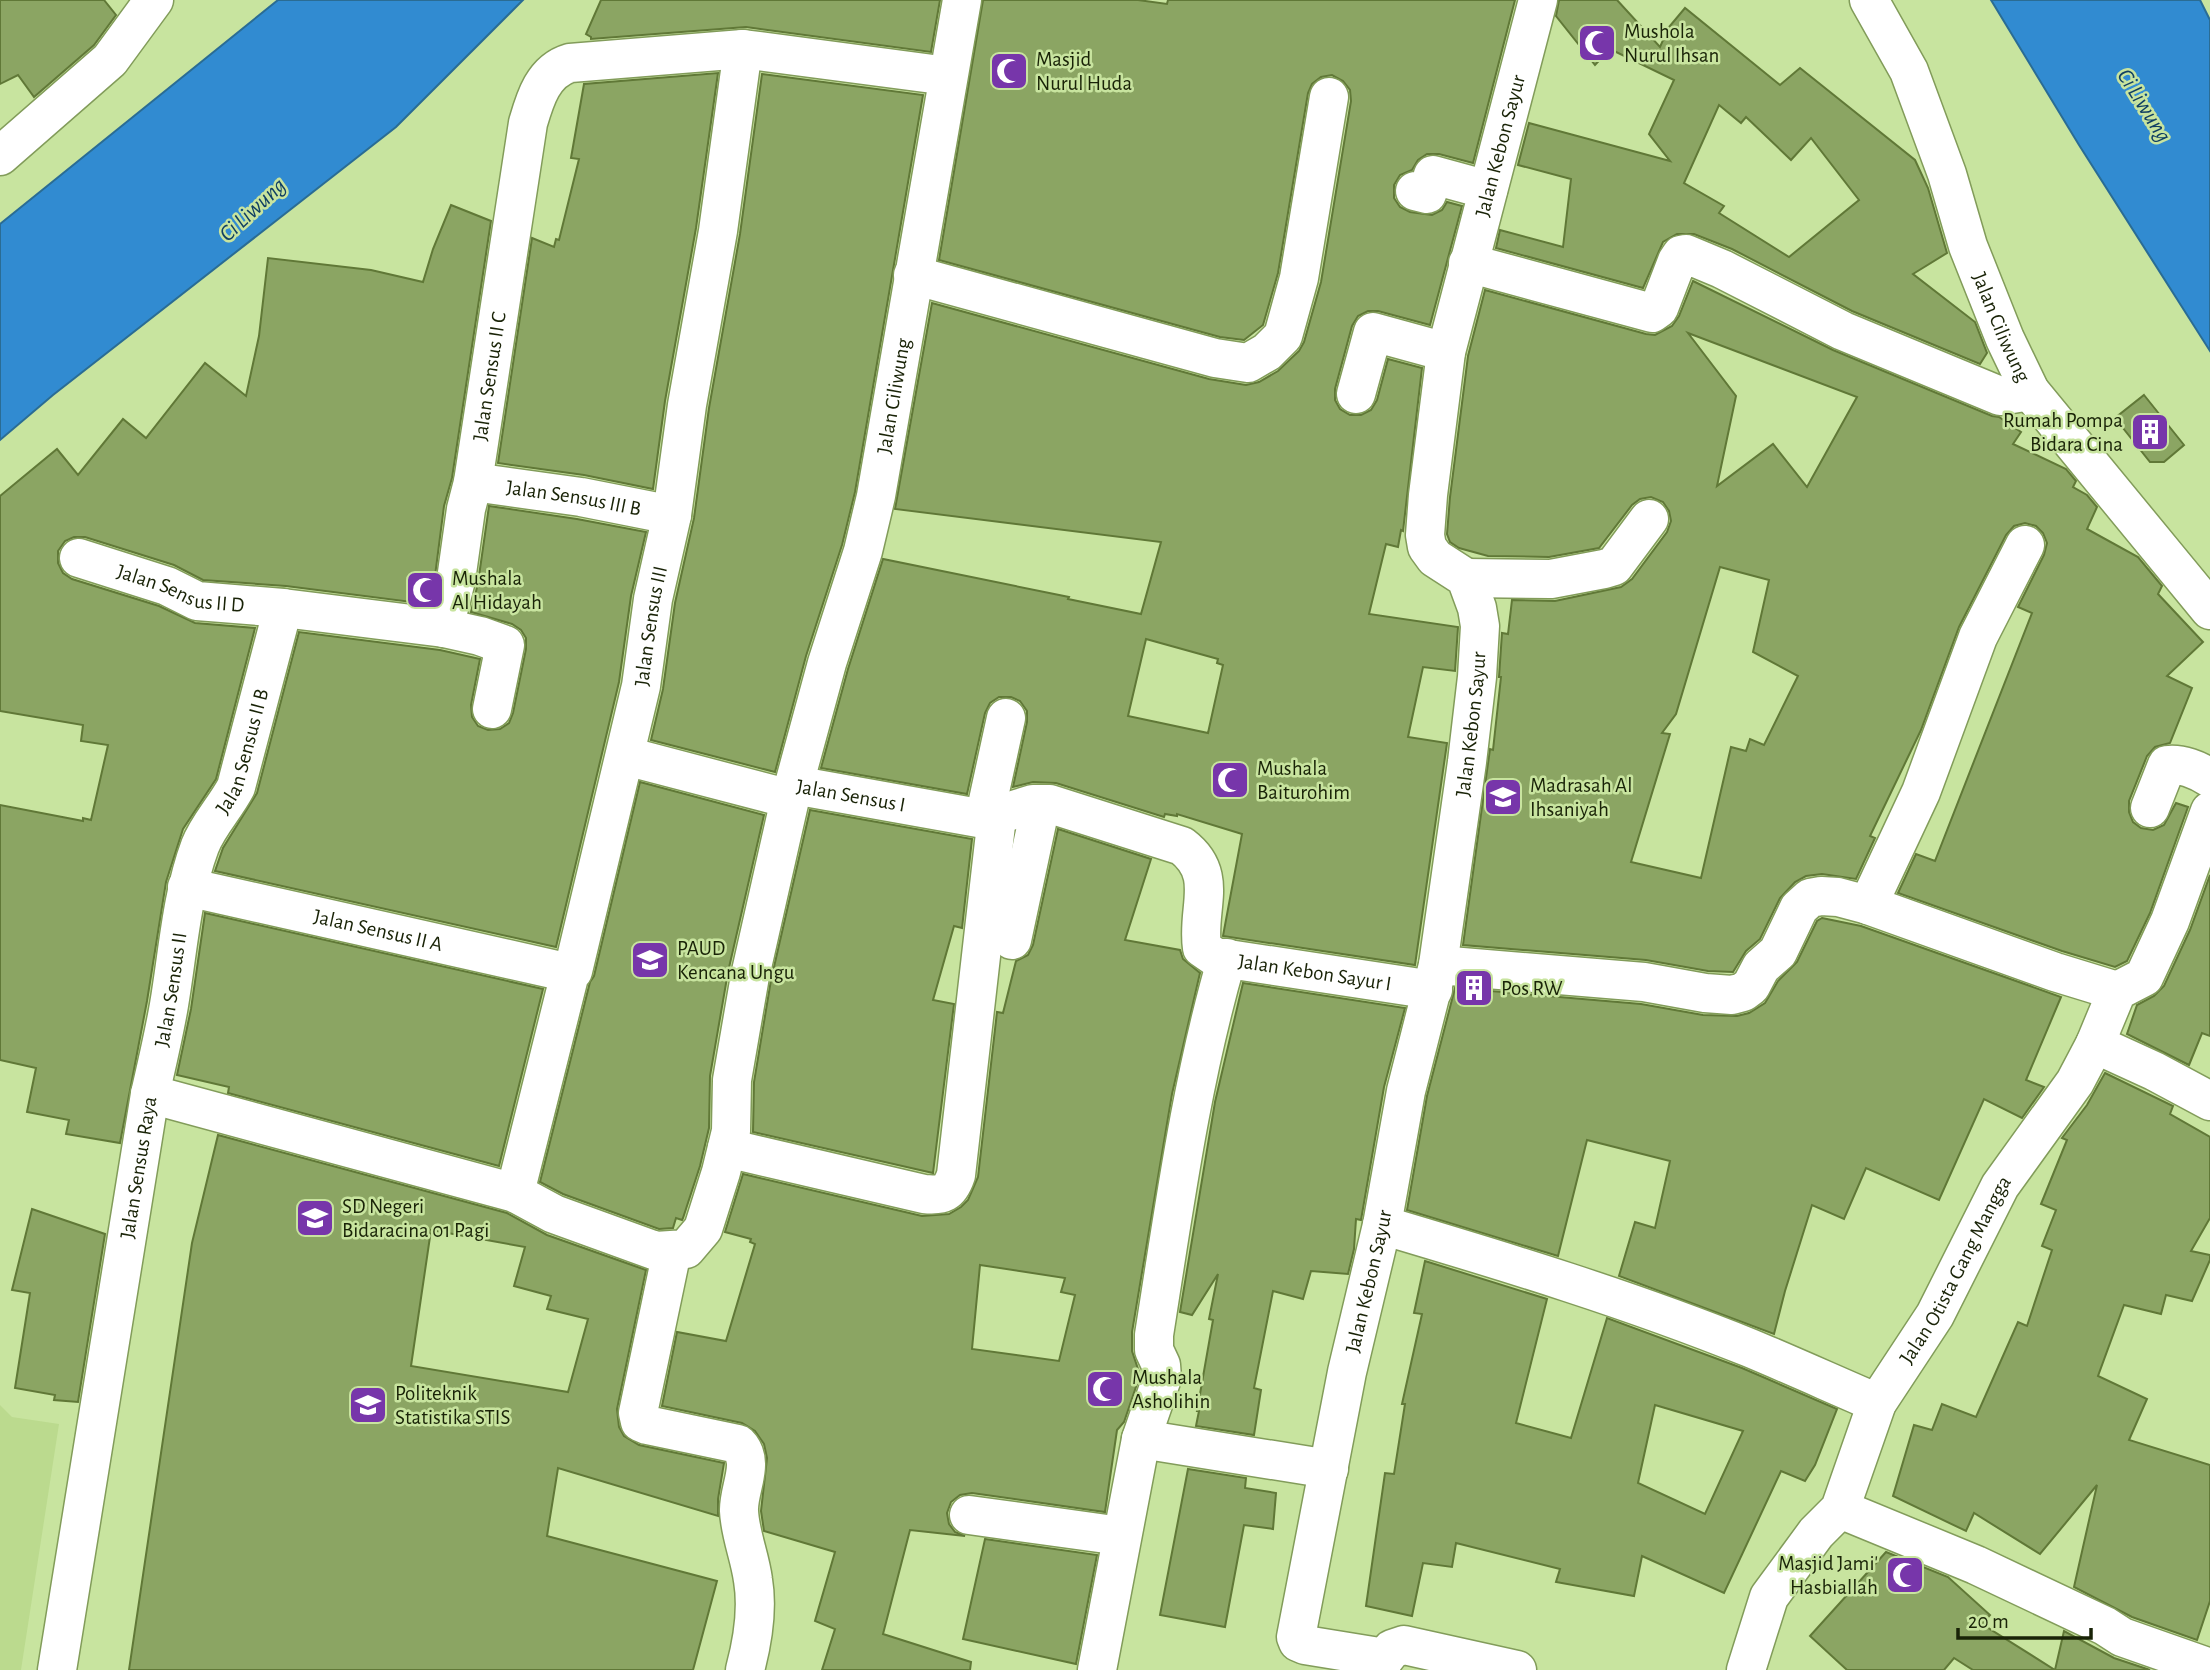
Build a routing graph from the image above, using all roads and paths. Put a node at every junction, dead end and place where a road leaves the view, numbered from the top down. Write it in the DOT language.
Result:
graph roads {
  1 [pos="154,0"];
  2 [pos="961,0"];
  3 [pos="1538,0"];
  4 [pos="1869,0"];
  5 [pos="743,49"];
  6 [pos="948,76"];
  7 [pos="1329,97"];
  8 [pos="0,156"];
  9 [pos="1488,190"];
  10 [pos="1415,191"];
  11 [pos="1468,263"];
  12 [pos="913,275"];
  13 [pos="1446,352"];
  14 [pos="2030,391"];
  15 [pos="1356,394"];
  16 [pos="473,481"];
  17 [pos="673,515"];
  18 [pos="1649,519"];
  19 [pos="2025,545"];
  20 [pos="79,558"];
  21 [pos="1466,578"];
  22 [pos="283,608"];
  23 [pos="2210,610"];
  24 [pos="444,628"];
  25 [pos="492,709"];
  26 [pos="1006,718"];
  27 [pos="626,755"];
  28 [pos="2210,778"];
  29 [pos="792,792"];
  30 [pos="1041,804"];
  31 [pos="2150,808"];
  32 [pos="2210,811"];
  33 [pos="991,818"];
  34 [pos="187,887"];
  35 [pos="1868,905"];
  36 [pos="1012,940"];
  37 [pos="1214,953"];
  38 [pos="570,973"];
  39 [pos="1436,977"];
  40 [pos="2117,991"];
  41 [pos="2095,1044"];
  42 [pos="150,1094"];
  43 [pos="2210,1101"];
  44 [pos="727,1147"];
  45 [pos="515,1193"];
  46 [pos="1382,1225"];
  47 [pos="679,1250"];
  48 [pos="1877,1403"];
  49 [pos="1141,1439"];
  50 [pos="1329,1469"];
  51 [pos="1840,1509"];
  52 [pos="969,1515"];
  53 [pos="1121,1536"];
  54 [pos="1384,1664"];
  55 [pos="2210,1668"];
  56 [pos="57,1670"];
  57 [pos="746,1670"];
  58 [pos="1097,1670"];
  59 [pos="1517,1670"];
  60 [pos="1746,1670"];
  1 -- 8 [label="street"];
  2 -- 6 [label="street, Jalan Ciliwung"];
  3 -- 9 [label="street, Jalan Kebon Sayur"];
  4 -- 14 [label="street, Jalan Ciliwung"];
  5 -- 6 [label="street, Jalan Sensus II C"];
  5 -- 16 [label="street, Jalan Sensus II C"];
  5 -- 17 [label="street, Jalan Sensus III"];
  6 -- 12 [label="street, Jalan Ciliwung"];
  7 -- 12 [label="street"];
  9 -- 10 [label="street"];
  9 -- 11 [label="street, Jalan Kebon Sayur"];
  11 -- 13 [label="street, Jalan Kebon Sayur"];
  11 -- 14 [label="street"];
  12 -- 29 [label="street, Jalan Ciliwung"];
  13 -- 15 [label="street"];
  13 -- 21 [label="street, Jalan Kebon Sayur"];
  14 -- 23 [label="street, Jalan Ciliwung"];
  16 -- 17 [label="street, Jalan Sensus III B"];
  16 -- 24 [label="street, Jalan Sensus II C"];
  17 -- 27 [label="street, Jalan Sensus III"];
  18 -- 21 [label="street"];
  19 -- 35 [label="street"];
  20 -- 22 [label="street, Jalan Sensus II D"];
  21 -- 39 [label="street, Jalan Kebon Sayur"];
  22 -- 24 [label="street"];
  22 -- 34 [label="street, Jalan Sensus II B"];
  24 -- 25 [label="street"];
  26 -- 33 [label="street"];
  27 -- 29 [label="street"];
  27 -- 38 [label="street, Jalan Sensus III"];
  28 -- 31 [label="street"];
  29 -- 33 [label="street, Jalan Sensus I"];
  29 -- 44 [label="street, Jalan Sensus I"];
  30 -- 33 [label="street, Jalan Sensus I"];
  30 -- 36 [label="street"];
  30 -- 37 [label="street, Jalan Sensus I"];
  32 -- 40 [label="street"];
  33 -- 44 [label="street"];
  34 -- 38 [label="street, Jalan Sensus II A"];
  34 -- 42 [label="street, Jalan Sensus II"];
  35 -- 39 [label="street, Jalan Kebon Sayur I"];
  35 -- 40 [label="street"];
  37 -- 39 [label="street, Jalan Kebon Sayur I"];
  37 -- 49 [label="street"];
  38 -- 45 [label="street, Jalan Sensus III"];
  39 -- 46 [label="street, Jalan Kebon Sayur"];
  40 -- 41 [label="street, Jalan Otista Gang Mangga"];
  41 -- 43 [label="street"];
  41 -- 48 [label="street, Jalan Otista Gang Mangga"];
  42 -- 45 [label="street, Jalan Sensus Raya"];
  42 -- 56 [label="street, Jalan Sensus Raya"];
  44 -- 47 [label="street, Jalan Sensus I"];
  45 -- 47 [label="street, Jalan Sensus Raya"];
  46 -- 48 [label="street"];
  46 -- 50 [label="street, Jalan Kebon Sayur"];
  47 -- 57 [label="street"];
  48 -- 51 [label="street, Jalan Otista Gang Mangga"];
  49 -- 50 [label="street"];
  49 -- 53 [label="street"];
  50 -- 54 [label="street, Jalan Kebon Sayur"];
  51 -- 55 [label="street"];
  51 -- 60 [label="street, Jalan Otista Gang Mangga"];
  52 -- 53 [label="street"];
  53 -- 58 [label="street"];
  54 -- 59 [label="street, Jalan Kebon Sayur"];
}
